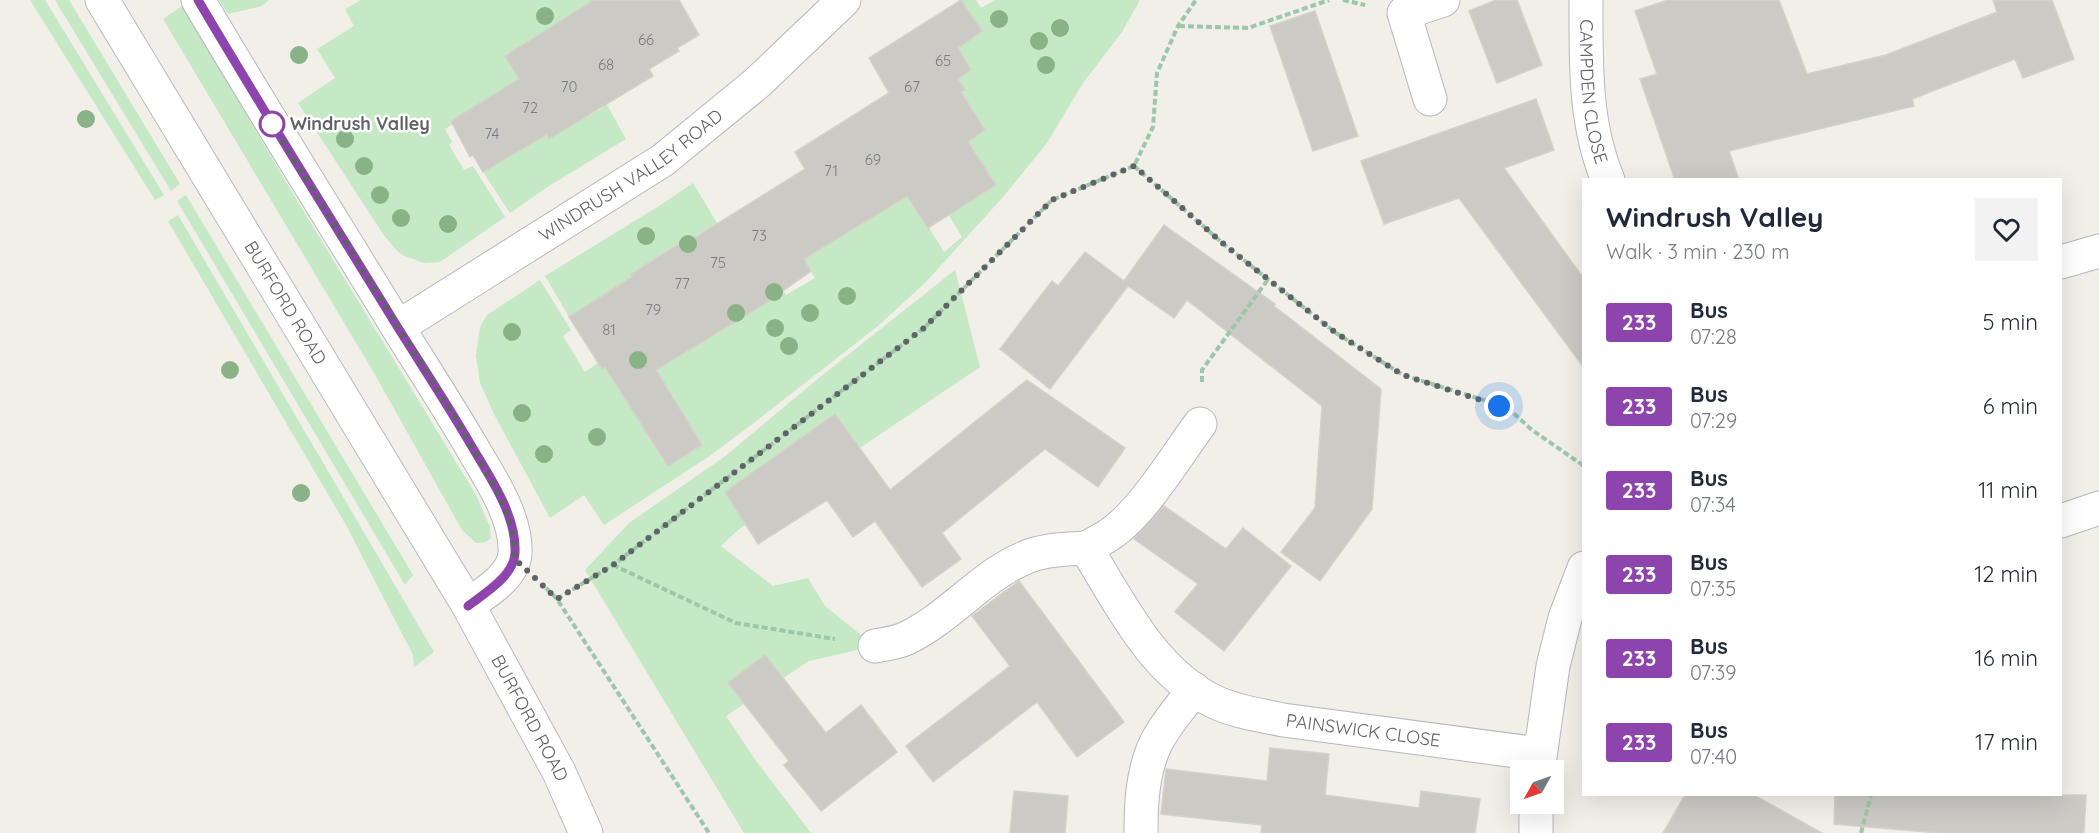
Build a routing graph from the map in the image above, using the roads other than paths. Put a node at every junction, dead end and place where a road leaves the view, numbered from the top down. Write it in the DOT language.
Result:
graph roads {
  1 [pos="102,0"];
  2 [pos="198,0"];
  3 [pos="844,0"];
  4 [pos="1443,0"];
  5 [pos="1586,0"];
  6 [pos="1430,99"];
  7 [pos="1607,178"];
  8 [pos="2099,251"];
  9 [pos="2062,262"];
  10 [pos="398,327"];
  11 [pos="1200,424"];
  12 [pos="2099,508"];
  13 [pos="2062,521"];
  14 [pos="1086,548"];
  15 [pos="1582,573"];
  16 [pos="468,606"];
  17 [pos="875,646"];
  18 [pos="1194,689"];
  19 [pos="1527,760"];
  20 [pos="1539,760"];
  21 [pos="1536,814"];
  22 [pos="586,833"];
  23 [pos="1141,833"];
  24 [pos="1536,833"];
  1 -- 16 [label="street, BURFORD ROAD"];
  2 -- 10 [label="street"];
  3 -- 10 [label="street, WINDRUSH VALLEY ROAD"];
  4 -- 6 [label="street"];
  5 -- 7 [label="street, CAMPDEN CLOSE"];
  8 -- 9 [label="street"];
  10 -- 16 [label="street"];
  11 -- 14 [label="street"];
  12 -- 13 [label="street"];
  14 -- 17 [label="street"];
  14 -- 18 [label="street, PAINSWICK CLOSE"];
  15 -- 20 [label="street"];
  16 -- 22 [label="street, BURFORD ROAD"];
  18 -- 19 [label="street, PAINSWICK CLOSE"];
  18 -- 23 [label="street"];
  21 -- 24 [label="street"];
}
